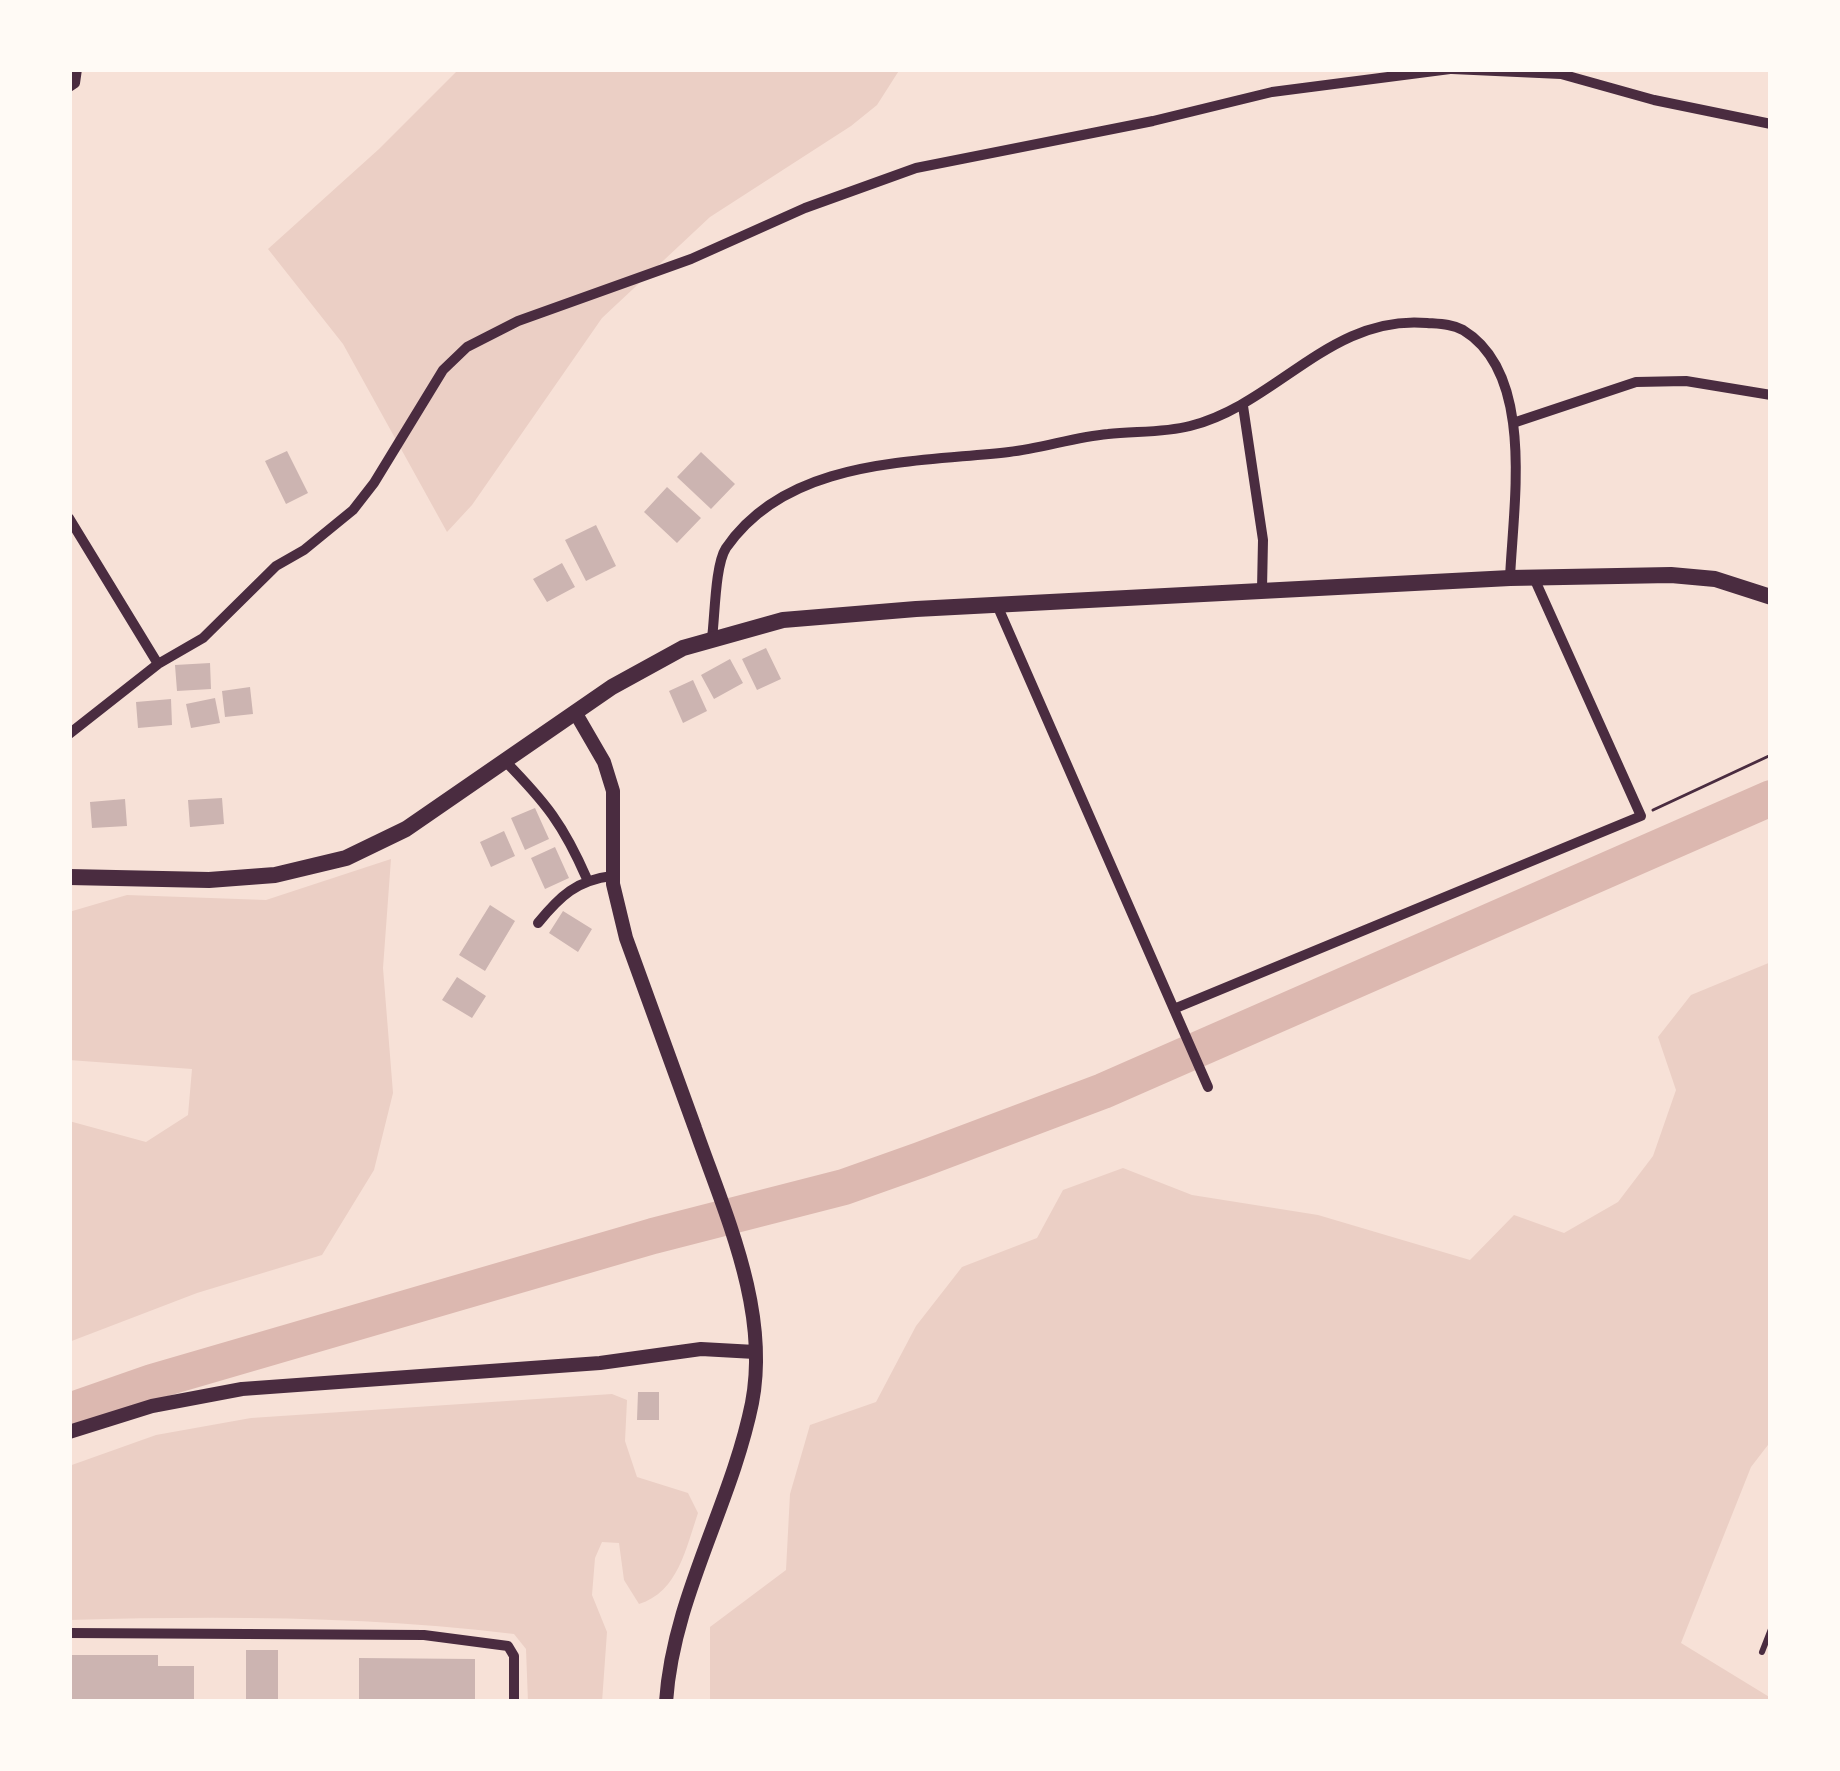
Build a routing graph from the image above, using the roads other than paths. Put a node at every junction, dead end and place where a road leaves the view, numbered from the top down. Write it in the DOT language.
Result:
graph roads {
  1 [pos="76,69"];
  2 [pos="1451,69"];
  3 [pos="69,88"];
  4 [pos="1771,124"];
  5 [pos="1771,395"];
  6 [pos="1243,406"];
  7 [pos="1516,422"];
  8 [pos="69,518"];
  9 [pos="1510,578"];
  10 [pos="1534,578"];
  11 [pos="1262,590"];
  12 [pos="1771,598"];
  13 [pos="997,605"];
  14 [pos="712,638"];
  15 [pos="158,664"];
  16 [pos="575,712"];
  17 [pos="69,734"];
  18 [pos="505,761"];
  19 [pos="612,876"];
  20 [pos="69,877"];
  21 [pos="587,878"];
  22 [pos="538,923"];
  23 [pos="1177,1011"];
  24 [pos="1208,1087"];
  25 [pos="754,1352"];
  26 [pos="69,1432"];
  27 [pos="1771,1629"];
  28 [pos="69,1633"];
  29 [pos="1762,1652"];
  30 [pos="514,1702"];
  31 [pos="666,1702"];
  1 -- 3 [label="street"];
  2 -- 4 [label="street"];
  2 -- 15 [label="street"];
  5 -- 7 [label="street"];
  6 -- 7 [label="street"];
  6 -- 11 [label="street"];
  6 -- 14 [label="street"];
  7 -- 9 [label="street"];
  8 -- 15 [label="street"];
  9 -- 10 [label="main road"];
  9 -- 11 [label="main road"];
  10 -- 12 [label="main road"];
  10 -- 23 [label="street"];
  11 -- 13 [label="main road"];
  13 -- 14 [label="main road"];
  13 -- 23 [label="street"];
  14 -- 16 [label="main road"];
  15 -- 17 [label="street"];
  16 -- 18 [label="main road"];
  16 -- 19 [label="street"];
  18 -- 20 [label="main road"];
  18 -- 21 [label="street"];
  19 -- 21 [label="street"];
  19 -- 25 [label="street"];
  21 -- 22 [label="street"];
  23 -- 24 [label="street"];
  25 -- 26 [label="street"];
  25 -- 31 [label="street"];
  27 -- 29 [label="lane"];
  28 -- 30 [label="street"];
}
